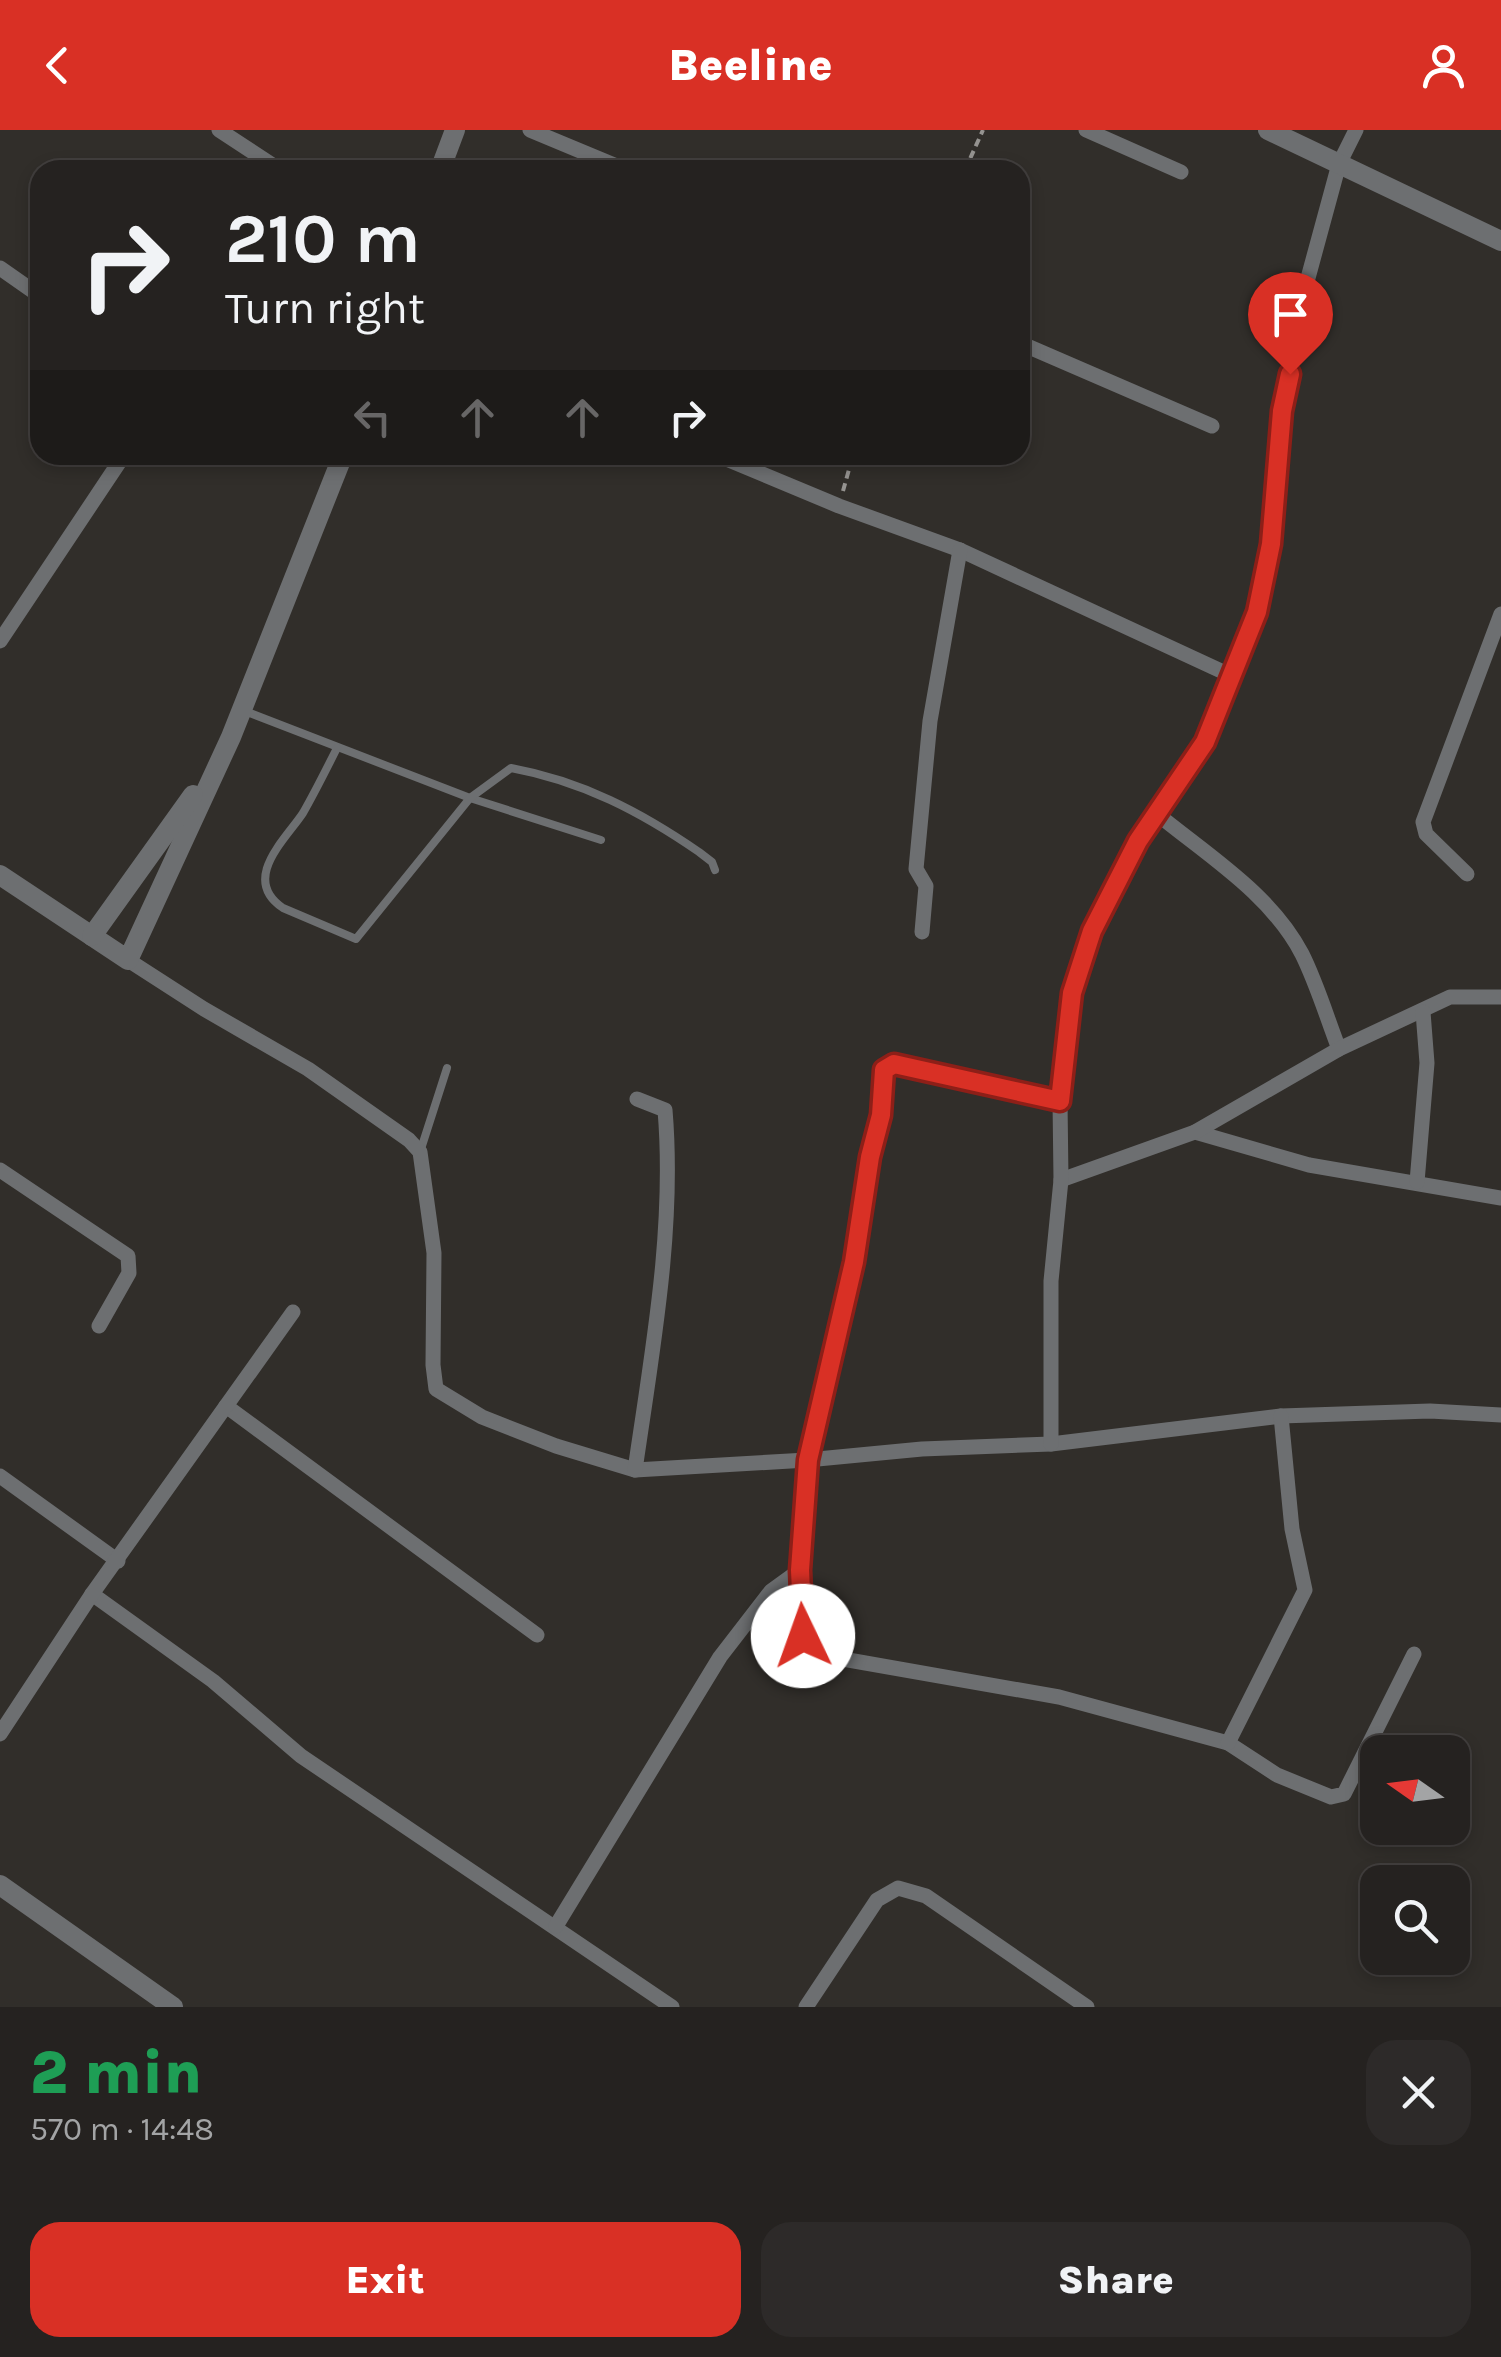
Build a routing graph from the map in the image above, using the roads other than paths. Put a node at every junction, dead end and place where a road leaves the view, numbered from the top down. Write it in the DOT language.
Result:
graph roads {
  1 [pos="220,130"];
  2 [pos="455,130"];
  3 [pos="466,130"];
  4 [pos="530,130"];
  5 [pos="1086,130"];
  6 [pos="1268,130"];
  7 [pos="1356,130"];
  8 [pos="265,160"];
  9 [pos="444,160"];
  10 [pos="456,160"];
  11 [pos="602,160"];
  12 [pos="1339,164"];
  13 [pos="1181,172"];
  14 [pos="1501,241"];
  15 [pos="0,268"];
  16 [pos="30,289"];
  17 [pos="1030,347"];
  18 [pos="1212,426"];
  19 [pos="117,465"];
  20 [pos="328,465"];
  21 [pos="340,465"];
  22 [pos="741,465"];
  23 [pos="960,550"];
  24 [pos="1501,614"];
  25 [pos="0,642"];
  26 [pos="1232,676"];
  27 [pos="242,710"];
  28 [pos="337,748"];
  29 [pos="470,798"];
  30 [pos="1156,813"];
  31 [pos="601,840"];
  32 [pos="716,870"];
  33 [pos="1468,874"];
  34 [pos="0,875"];
  35 [pos="922,932"];
  36 [pos="92,936"];
  37 [pos="128,960"];
  38 [pos="1501,997"];
  39 [pos="1422,1012"];
  40 [pos="1339,1049"];
  41 [pos="447,1068"];
  42 [pos="637,1099"];
  43 [pos="1060,1101"];
  44 [pos="1195,1132"];
  45 [pos="420,1152"];
  46 [pos="0,1170"];
  47 [pos="1061,1180"];
  48 [pos="1416,1182"];
  49 [pos="1501,1198"];
  50 [pos="292,1312"];
  51 [pos="99,1326"];
  52 [pos="226,1406"];
  53 [pos="1501,1415"];
  54 [pos="1281,1416"];
  55 [pos="1051,1444"];
  56 [pos="808,1460"];
  57 [pos="635,1470"];
  58 [pos="0,1476"];
  59 [pos="118,1561"];
  60 [pos="800,1570"];
  61 [pos="92,1594"];
  62 [pos="537,1635"];
  63 [pos="1414,1654"];
  64 [pos="0,1734"];
  65 [pos="1228,1743"];
  66 [pos="0,1885"];
  67 [pos="556,1926"];
  68 [pos="174,2007"];
  69 [pos="672,2007"];
  70 [pos="806,2007"];
  71 [pos="1087,2007"];
  1 -- 8 [label="street"];
  2 -- 9 [label="street"];
  3 -- 10 [label="street"];
  4 -- 11 [label="street"];
  5 -- 13 [label="street"];
  6 -- 12 [label="street"];
  7 -- 12 [label="street"];
  12 -- 14 [label="street"];
  12 -- 26 [label="street"];
  15 -- 16 [label="street"];
  17 -- 18 [label="street"];
  19 -- 25 [label="street"];
  20 -- 36 [label="street"];
  21 -- 27 [label="street"];
  22 -- 23 [label="street"];
  23 -- 26 [label="street"];
  23 -- 35 [label="street"];
  24 -- 33 [label="street"];
  26 -- 30 [label="street"];
  27 -- 28 [label="lane"];
  27 -- 37 [label="street"];
  28 -- 29 [label="lane"];
  28 -- 29 [label="lane"];
  29 -- 31 [label="lane"];
  29 -- 32 [label="lane"];
  30 -- 40 [label="street"];
  30 -- 43 [label="street"];
  34 -- 36 [label="street"];
  36 -- 37 [label="street"];
  37 -- 45 [label="street"];
  38 -- 39 [label="street"];
  39 -- 40 [label="street"];
  39 -- 48 [label="street"];
  40 -- 44 [label="street"];
  41 -- 45 [label="lane"];
  42 -- 57 [label="street"];
  43 -- 47 [label="street"];
  43 -- 56 [label="street"];
  44 -- 47 [label="street"];
  44 -- 48 [label="street"];
  45 -- 57 [label="street"];
  46 -- 51 [label="street"];
  47 -- 55 [label="street"];
  48 -- 49 [label="street"];
  50 -- 52 [label="street"];
  52 -- 59 [label="street"];
  52 -- 62 [label="street"];
  53 -- 54 [label="street"];
  54 -- 55 [label="street"];
  54 -- 65 [label="street"];
  55 -- 56 [label="street"];
  56 -- 57 [label="street"];
  56 -- 60 [label="street"];
  58 -- 59 [label="street"];
  59 -- 61 [label="street"];
  60 -- 65 [label="street"];
  60 -- 67 [label="street"];
  61 -- 64 [label="street"];
  61 -- 67 [label="street"];
  63 -- 65 [label="street"];
  66 -- 68 [label="street"];
  67 -- 69 [label="street"];
  70 -- 71 [label="street"];
}
